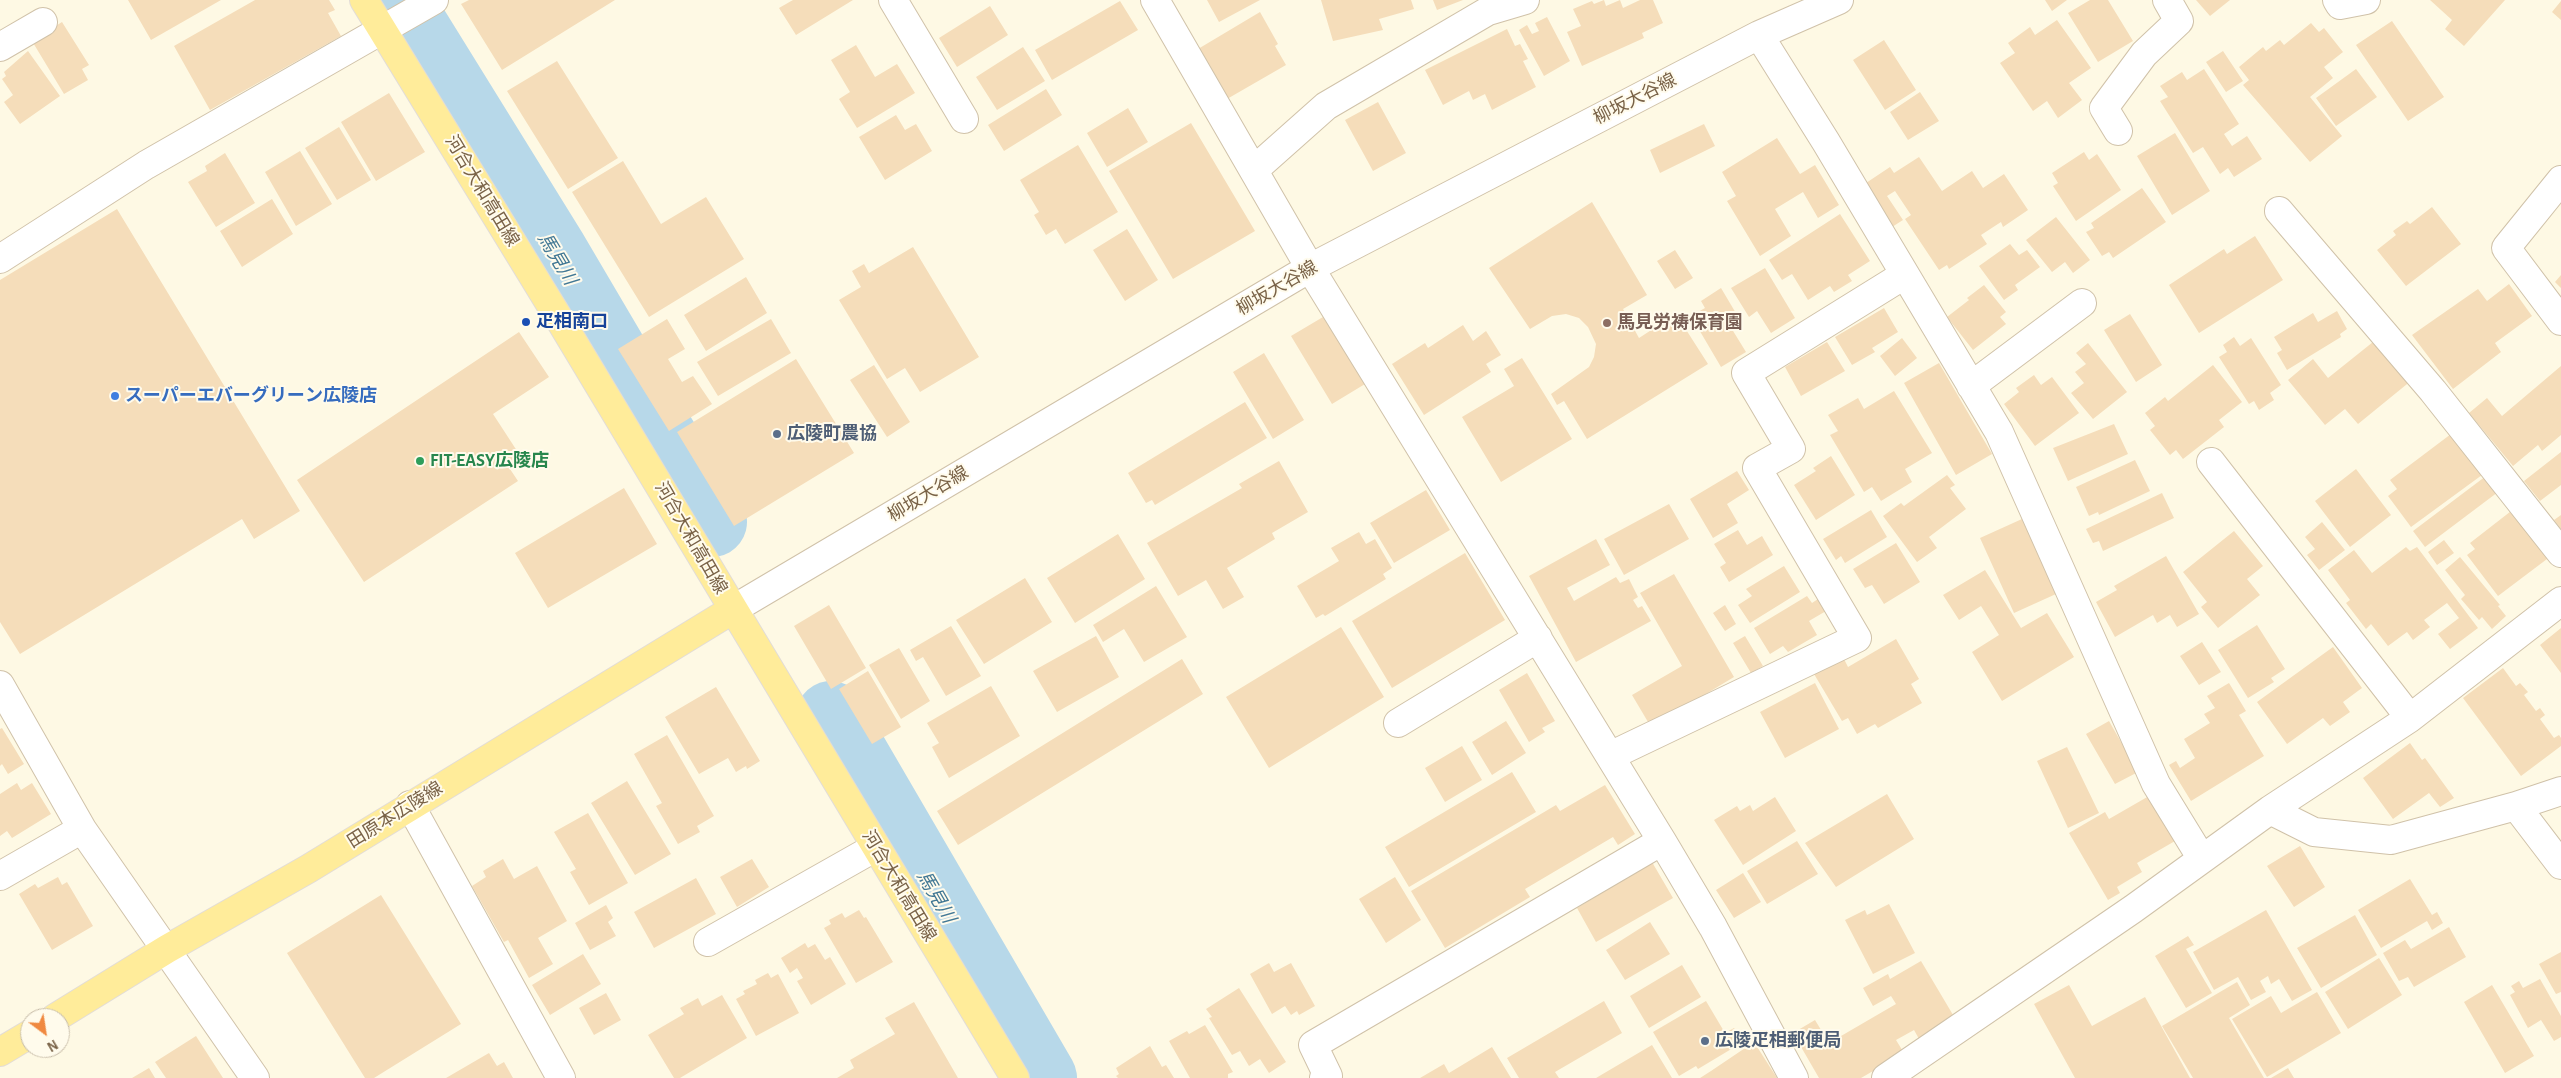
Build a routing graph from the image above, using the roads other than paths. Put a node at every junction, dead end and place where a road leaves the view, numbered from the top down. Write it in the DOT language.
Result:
graph roads {
  1 [pos="364,0"];
  2 [pos="893,0"];
  3 [pos="1155,0"];
  4 [pos="1525,0"];
  5 [pos="2167,0"];
  6 [pos="2337,0"];
  7 [pos="2366,0"];
  8 [pos="1825,3"];
  9 [pos="426,5"];
  10 [pos="1486,6"];
  11 [pos="43,22"];
  12 [pos="384,29"];
  13 [pos="1759,34"];
  14 [pos="0,47"];
  15 [pos="964,119"];
  16 [pos="2118,131"];
  17 [pos="1254,170"];
  18 [pos="2561,180"];
  19 [pos="2279,211"];
  20 [pos="0,259"];
  21 [pos="1310,268"];
  22 [pos="1904,275"];
  23 [pos="2082,303"];
  24 [pos="2561,321"];
  25 [pos="1971,386"];
  26 [pos="2210,462"];
  27 [pos="2561,553"];
  28 [pos="2561,601"];
  29 [pos="732,610"];
  30 [pos="1538,638"];
  31 [pos="0,685"];
  32 [pos="2410,718"];
  33 [pos="1398,723"];
  34 [pos="1610,756"];
  35 [pos="2561,791"];
  36 [pos="410,806"];
  37 [pos="2516,806"];
  38 [pos="2270,810"];
  39 [pos="82,829"];
  40 [pos="1662,841"];
  41 [pos="876,847"];
  42 [pos="2202,859"];
  43 [pos="2561,865"];
  44 [pos="0,876"];
  45 [pos="708,942"];
  46 [pos="167,949"];
  47 [pos="70,1009"];
  48 [pos="20,1040"];
  49 [pos="0,1052"];
  50 [pos="255,1078"];
  51 [pos="561,1078"];
  52 [pos="1015,1078"];
  53 [pos="1324,1078"];
  54 [pos="1794,1078"];
  55 [pos="1886,1078"];
  1 -- 12 [label="main road, 河合大和高田線"];
  2 -- 15 [label="street"];
  3 -- 17 [label="street"];
  4 -- 10 [label="street"];
  5 -- 16 [label="street"];
  6 -- 7 [label="street"];
  8 -- 13 [label="street, 柳坂大谷線"];
  9 -- 12 [label="street"];
  10 -- 17 [label="street"];
  11 -- 14 [label="street"];
  12 -- 20 [label="street"];
  12 -- 29 [label="main road, 河合大和高田線"];
  13 -- 21 [label="street, 柳坂大谷線"];
  13 -- 22 [label="street"];
  17 -- 21 [label="street"];
  18 -- 24 [label="street"];
  19 -- 27 [label="street"];
  21 -- 29 [label="street, 柳坂大谷線"];
  21 -- 30 [label="street"];
  22 -- 25 [label="street"];
  22 -- 34 [label="street"];
  23 -- 25 [label="street"];
  25 -- 42 [label="street"];
  26 -- 32 [label="street"];
  28 -- 32 [label="street"];
  29 -- 36 [label="main road, 田原本広陵線"];
  29 -- 41 [label="main road, 河合大和高田線"];
  30 -- 33 [label="street"];
  30 -- 34 [label="street"];
  31 -- 39 [label="street"];
  32 -- 38 [label="street"];
  34 -- 40 [label="street"];
  35 -- 37 [label="street"];
  36 -- 46 [label="main road, 田原本広陵線"];
  36 -- 51 [label="street"];
  37 -- 38 [label="street"];
  37 -- 43 [label="street"];
  38 -- 42 [label="street"];
  39 -- 44 [label="street"];
  39 -- 46 [label="street"];
  40 -- 53 [label="street"];
  40 -- 54 [label="street"];
  41 -- 45 [label="street"];
  41 -- 52 [label="main road, 河合大和高田線"];
  42 -- 55 [label="street"];
  46 -- 47 [label="main road, 田原本広陵線"];
  46 -- 50 [label="street"];
  48 -- 49 [label="main road"];
}
